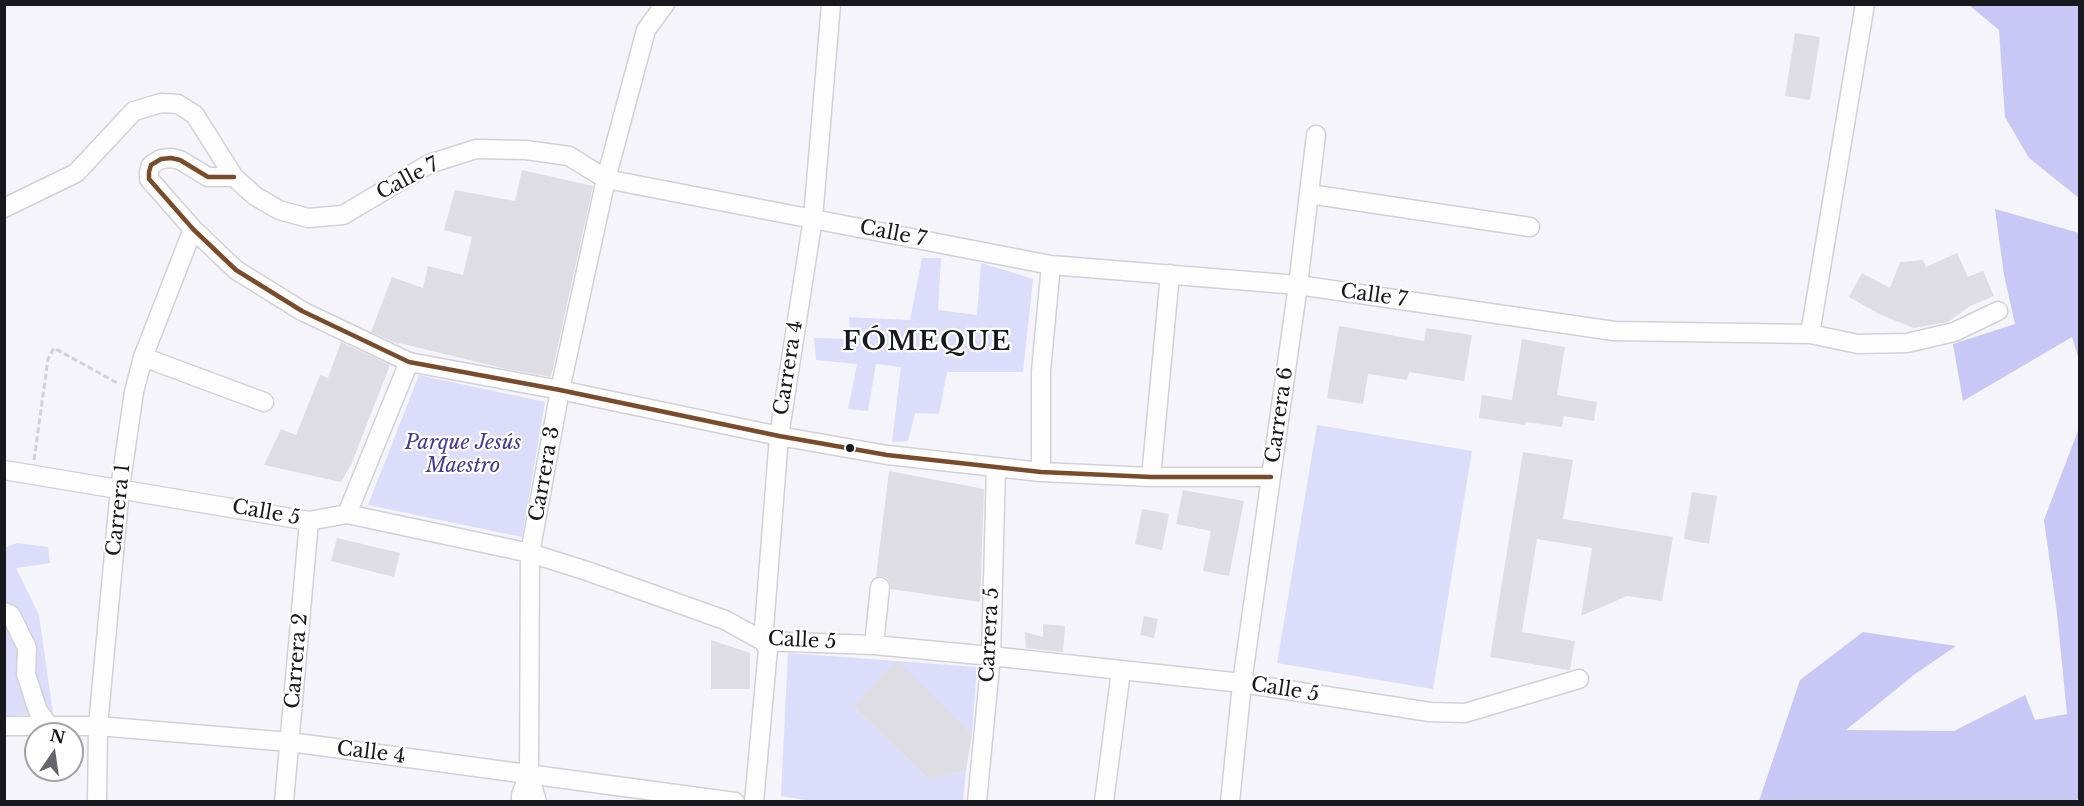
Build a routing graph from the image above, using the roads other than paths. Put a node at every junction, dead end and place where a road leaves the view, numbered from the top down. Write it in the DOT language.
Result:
graph roads {
  1 [pos="665,4"];
  2 [pos="831,4"];
  3 [pos="1865,4"];
  4 [pos="1316,135"];
  5 [pos="234,177"];
  6 [pos="606,179"];
  7 [pos="1309,194"];
  8 [pos="4,208"];
  9 [pos="813,218"];
  10 [pos="1530,227"];
  11 [pos="193,229"];
  12 [pos="1051,265"];
  13 [pos="1170,274"];
  14 [pos="1298,285"];
  15 [pos="1998,311"];
  16 [pos="1810,334"];
  17 [pos="143,357"];
  18 [pos="410,362"];
  19 [pos="560,390"];
  20 [pos="264,402"];
  21 [pos="779,436"];
  22 [pos="996,468"];
  23 [pos="4,470"];
  24 [pos="1041,472"];
  25 [pos="1151,477"];
  26 [pos="1271,477"];
  27 [pos="120,488"];
  28 [pos="347,514"];
  29 [pos="309,521"];
  30 [pos="530,553"];
  31 [pos="880,587"];
  32 [pos="4,612"];
  33 [pos="762,641"];
  34 [pos="874,645"];
  35 [pos="991,656"];
  36 [pos="1121,671"];
  37 [pos="1579,679"];
  38 [pos="1242,683"];
  39 [pos="46,722"];
  40 [pos="4,726"];
  41 [pos="24,726"];
  42 [pos="84,726"];
  43 [pos="98,726"];
  44 [pos="290,742"];
  45 [pos="529,774"];
  46 [pos="97,801"];
  47 [pos="284,801"];
  48 [pos="521,801"];
  49 [pos="537,801"];
  50 [pos="735,801"];
  51 [pos="754,801"];
  52 [pos="977,801"];
  53 [pos="1104,801"];
  54 [pos="1230,801"];
  1 -- 6 [label="street, Carrera 3"];
  2 -- 9 [label="street, Carrera 4"];
  3 -- 16 [label="street"];
  4 -- 7 [label="street, Carrera 6"];
  5 -- 6 [label="street, Calle 7"];
  5 -- 8 [label="street, Calle 7"];
  5 -- 11 [label="street"];
  6 -- 9 [label="street, Calle 7"];
  6 -- 19 [label="street, Carrera 3"];
  7 -- 10 [label="street"];
  7 -- 14 [label="street, Carrera 6"];
  9 -- 12 [label="street, Calle 7"];
  9 -- 21 [label="street, Carrera 4"];
  11 -- 17 [label="street, Carrera 1"];
  11 -- 18 [label="street"];
  12 -- 13 [label="street, Calle 7"];
  12 -- 24 [label="street"];
  13 -- 14 [label="street, Calle 7"];
  13 -- 25 [label="street"];
  14 -- 16 [label="street, Calle 7"];
  14 -- 26 [label="street, Carrera 6"];
  15 -- 16 [label="street, Calle 7"];
  17 -- 20 [label="street"];
  17 -- 27 [label="street, Carrera 1"];
  18 -- 19 [label="street"];
  18 -- 28 [label="street"];
  19 -- 21 [label="street"];
  19 -- 30 [label="street, Carrera 3"];
  21 -- 22 [label="street"];
  21 -- 33 [label="street, Carrera 4"];
  22 -- 24 [label="street"];
  22 -- 35 [label="street, Carrera 5"];
  23 -- 27 [label="street, Calle 5"];
  24 -- 25 [label="street"];
  25 -- 26 [label="street"];
  26 -- 38 [label="street, Carrera 6"];
  27 -- 29 [label="street, Calle 5"];
  27 -- 43 [label="street, Carrera 1"];
  28 -- 29 [label="street, Calle 5"];
  28 -- 30 [label="street, Calle 5"];
  29 -- 44 [label="street, Carrera 2"];
  30 -- 33 [label="street, Calle 5"];
  30 -- 45 [label="street, Carrera 3"];
  31 -- 34 [label="street"];
  32 -- 39 [label="street"];
  33 -- 34 [label="street, Calle 5"];
  33 -- 51 [label="street, Carrera 4"];
  34 -- 35 [label="street, Calle 5"];
  35 -- 36 [label="street, Calle 5"];
  35 -- 52 [label="street, Carrera 5"];
  36 -- 38 [label="street, Calle 5"];
  36 -- 53 [label="street"];
  37 -- 38 [label="street, Calle 5"];
  38 -- 54 [label="street, Carrera 6"];
  40 -- 41 [label="street, Calle 4"];
  42 -- 43 [label="street, Calle 4"];
  43 -- 44 [label="street, Calle 4"];
  43 -- 46 [label="street, Carrera 1"];
  44 -- 45 [label="street, Calle 4"];
  44 -- 47 [label="street, Carrera 2"];
  45 -- 48 [label="street, Carrera 3"];
  45 -- 49 [label="street, Carrera 3"];
  45 -- 50 [label="street, Calle 4"];
}
